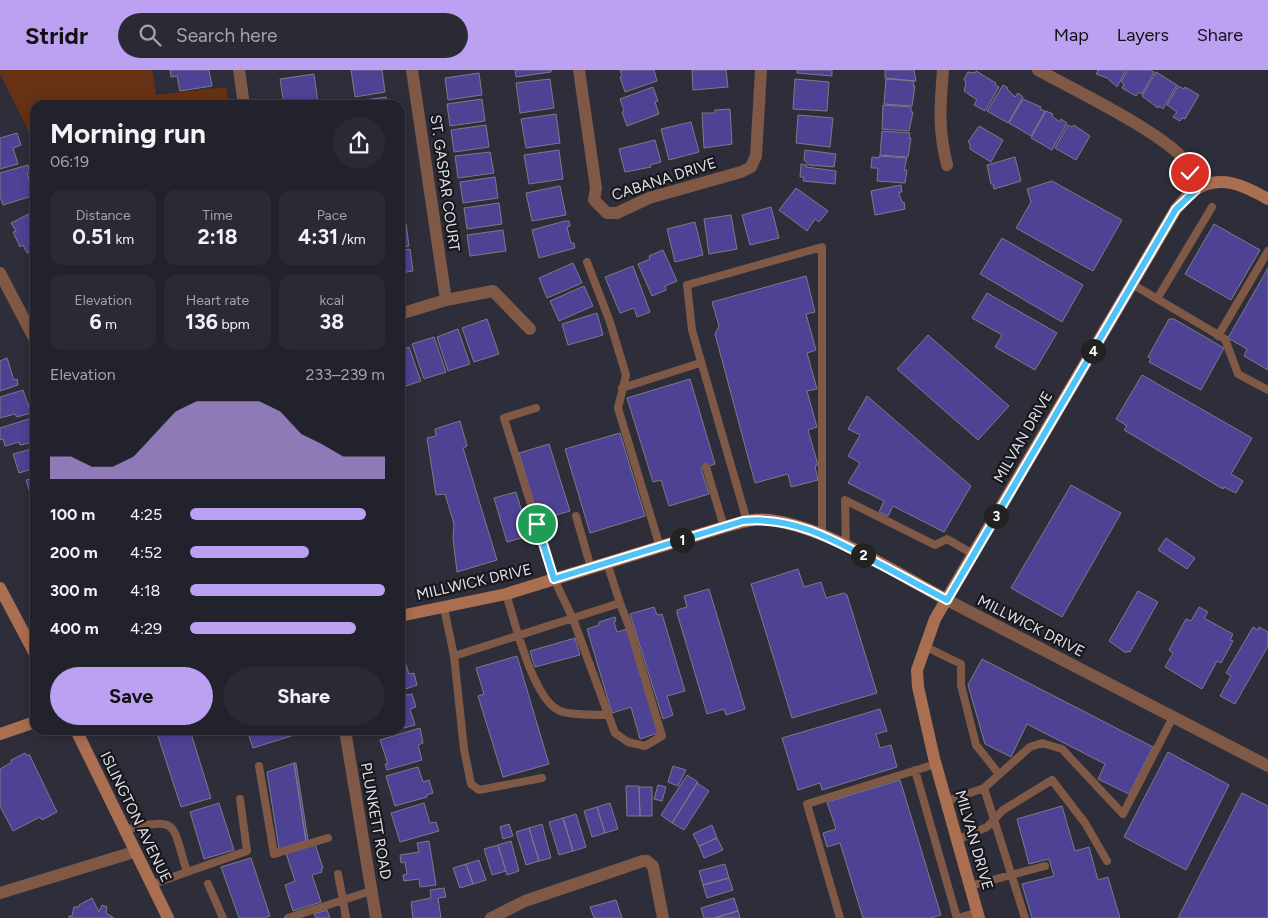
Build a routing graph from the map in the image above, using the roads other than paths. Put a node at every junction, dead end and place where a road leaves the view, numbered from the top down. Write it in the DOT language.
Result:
graph roads {
  1 [pos="239,70"];
  2 [pos="412,70"];
  3 [pos="579,70"];
  4 [pos="761,70"];
  5 [pos="943,70"];
  6 [pos="1038,70"];
  7 [pos="243,100"];
  8 [pos="947,165"];
  9 [pos="1196,190"];
  10 [pos="1268,199"];
  11 [pos="1212,207"];
  12 [pos="1268,251"];
  13 [pos="587,262"];
  14 [pos="0,273"];
  15 [pos="1132,284"];
  16 [pos="1157,299"];
  17 [pos="446,300"];
  18 [pos="405,312"];
  19 [pos="30,318"];
  20 [pos="530,329"];
  21 [pos="1218,336"];
  22 [pos="700,363"];
  23 [pos="622,388"];
  24 [pos="1268,390"];
  25 [pos="536,408"];
  26 [pos="706,467"];
  27 [pos="576,516"];
  28 [pos="747,521"];
  29 [pos="724,527"];
  30 [pos="822,535"];
  31 [pos="846,546"];
  32 [pos="660,547"];
  33 [pos="973,554"];
  34 [pos="607,563"];
  35 [pos="591,568"];
  36 [pos="554,579"];
  37 [pos="0,588"];
  38 [pos="506,594"];
  39 [pos="947,600"];
  40 [pos="620,604"];
  41 [pos="444,608"];
  42 [pos="405,615"];
  43 [pos="573,619"];
  44 [pos="519,636"];
  45 [pos="30,645"];
  46 [pos="924,646"];
  47 [pos="454,656"];
  48 [pos="608,715"];
  49 [pos="1173,717"];
  50 [pos="30,724"];
  51 [pos="0,734"];
  52 [pos="78,735"];
  53 [pos="345,735"];
  54 [pos="936,764"];
  55 [pos="259,766"];
  56 [pos="1268,766"];
  57 [pos="915,770"];
  58 [pos="999,774"];
  59 [pos="542,778"];
  60 [pos="984,788"];
  61 [pos="240,799"];
  62 [pos="947,802"];
  63 [pos="996,819"];
  64 [pos="124,830"];
  65 [pos="328,838"];
  66 [pos="957,840"];
  67 [pos="134,852"];
  68 [pos="1107,861"];
  69 [pos="1045,866"];
  70 [pos="188,872"];
  71 [pos="338,874"];
  72 [pos="1012,875"];
  73 [pos="208,884"];
  74 [pos="151,885"];
  75 [pos="970,886"];
  76 [pos="372,891"];
  77 [pos="0,893"];
  78 [pos="343,900"];
  79 [pos="978,915"];
  80 [pos="168,918"];
  81 [pos="223,918"];
  82 [pos="288,918"];
  83 [pos="346,918"];
  84 [pos="376,918"];
  85 [pos="491,918"];
  86 [pos="663,918"];
  87 [pos="840,918"];
  88 [pos="957,918"];
  89 [pos="1026,918"];
  1 -- 7 [label="street"];
  2 -- 17 [label="street, ST. GASPAR COURT"];
  3 -- 4 [label="street, CABANA DRIVE"];
  5 -- 8 [label="street"];
  6 -- 9 [label="street"];
  9 -- 10 [label="street"];
  9 -- 15 [label="street, MILVAN DRIVE"];
  11 -- 16 [label="lane"];
  12 -- 21 [label="lane"];
  13 -- 23 [label="lane"];
  14 -- 19 [label="street"];
  15 -- 16 [label="lane"];
  15 -- 33 [label="street, MILVAN DRIVE"];
  16 -- 21 [label="lane"];
  17 -- 18 [label="street"];
  17 -- 20 [label="street"];
  21 -- 24 [label="lane"];
  22 -- 23 [label="lane"];
  22 -- 28 [label="lane"];
  22 -- 30 [label="lane"];
  23 -- 32 [label="lane"];
  25 -- 36 [label="lane"];
  26 -- 29 [label="lane"];
  27 -- 35 [label="lane"];
  28 -- 29 [label="street, MILLWICK DRIVE"];
  28 -- 30 [label="street, MILLWICK DRIVE"];
  29 -- 32 [label="street, MILLWICK DRIVE"];
  30 -- 31 [label="street, MILLWICK DRIVE"];
  31 -- 33 [label="lane"];
  31 -- 39 [label="street, MILLWICK DRIVE"];
  32 -- 34 [label="street, MILLWICK DRIVE"];
  33 -- 39 [label="street, MILVAN DRIVE"];
  34 -- 35 [label="street, MILLWICK DRIVE"];
  34 -- 40 [label="lane"];
  35 -- 36 [label="street, MILLWICK DRIVE"];
  36 -- 38 [label="street, MILLWICK DRIVE"];
  36 -- 43 [label="lane"];
  37 -- 45 [label="street"];
  38 -- 41 [label="street, MILLWICK DRIVE"];
  38 -- 44 [label="lane"];
  39 -- 46 [label="street, MILVAN DRIVE"];
  39 -- 49 [label="street, MILLWICK DRIVE"];
  40 -- 43 [label="lane"];
  40 -- 48 [label="lane"];
  41 -- 42 [label="street, MILLWICK DRIVE"];
  41 -- 47 [label="lane"];
  43 -- 44 [label="lane"];
  43 -- 48 [label="lane"];
  44 -- 47 [label="lane"];
  44 -- 48 [label="lane"];
  46 -- 54 [label="street, MILVAN DRIVE"];
  46 -- 58 [label="lane"];
  47 -- 59 [label="lane"];
  49 -- 56 [label="street, MILLWICK DRIVE"];
  49 -- 58 [label="lane"];
  50 -- 51 [label="street"];
  52 -- 64 [label="street, ISLINGTON AVENUE"];
  53 -- 76 [label="street, PLUNKETT ROAD"];
  54 -- 57 [label="lane"];
  54 -- 62 [label="street, MILVAN DRIVE"];
  55 -- 65 [label="lane"];
  57 -- 87 [label="lane"];
  57 -- 88 [label="lane"];
  58 -- 60 [label="lane"];
  60 -- 62 [label="lane"];
  60 -- 63 [label="lane"];
  61 -- 70 [label="lane"];
  62 -- 66 [label="street, MILVAN DRIVE"];
  63 -- 66 [label="lane"];
  63 -- 68 [label="lane"];
  63 -- 72 [label="lane"];
  64 -- 67 [label="street, ISLINGTON AVENUE"];
  64 -- 70 [label="lane"];
  66 -- 75 [label="street, MILVAN DRIVE"];
  67 -- 74 [label="street, ISLINGTON AVENUE"];
  67 -- 77 [label="street"];
  69 -- 72 [label="lane"];
  70 -- 74 [label="lane"];
  71 -- 78 [label="lane"];
  72 -- 75 [label="lane"];
  72 -- 89 [label="lane"];
  73 -- 81 [label="lane"];
  74 -- 80 [label="street, ISLINGTON AVENUE"];
  75 -- 79 [label="street, MILVAN DRIVE"];
  76 -- 78 [label="lane"];
  76 -- 84 [label="street, PLUNKETT ROAD"];
  78 -- 82 [label="lane"];
  78 -- 83 [label="lane"];
  79 -- 88 [label="lane"];
  85 -- 86 [label="street"];
}
